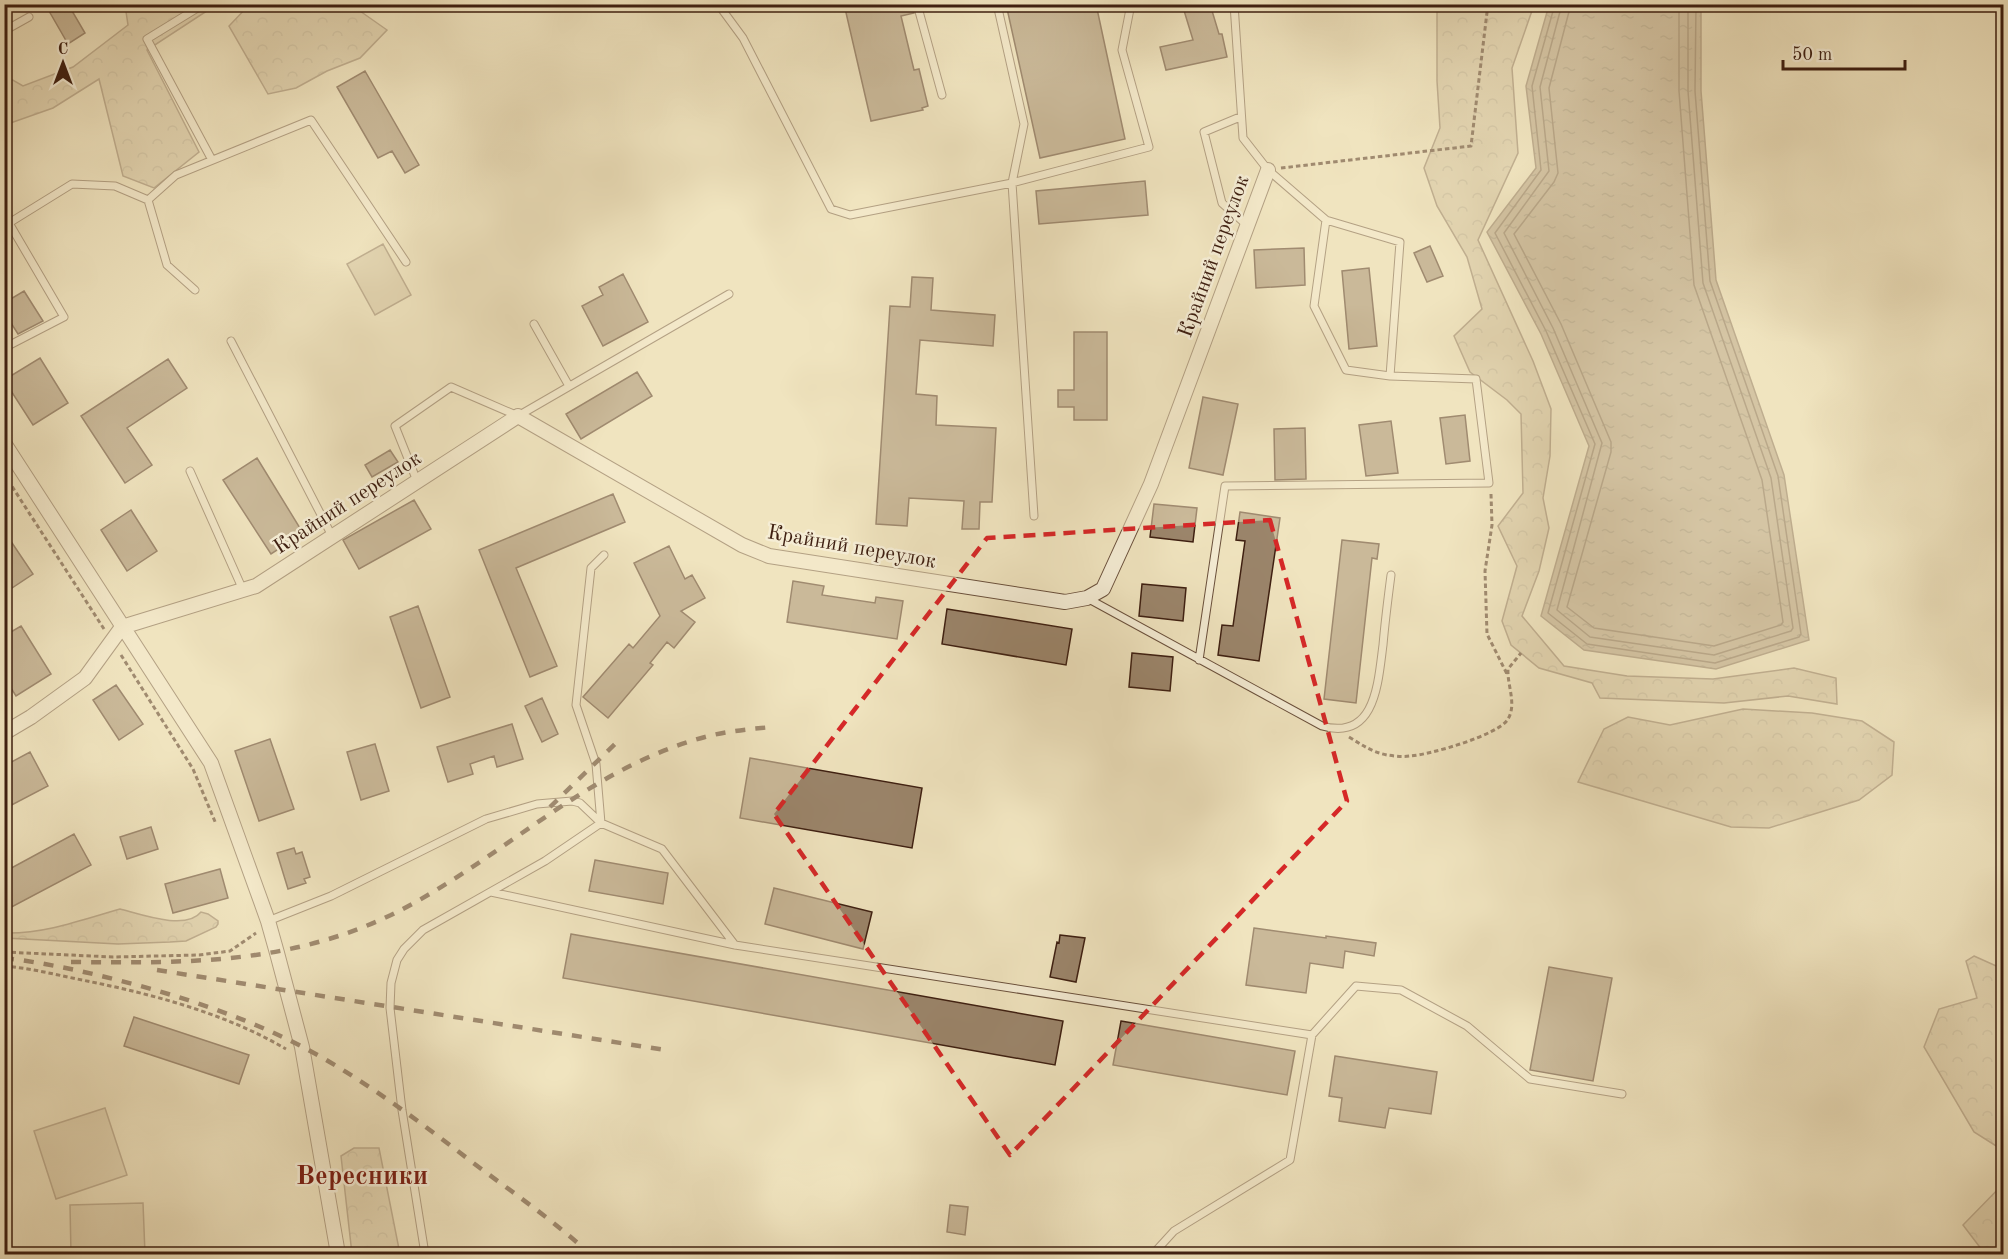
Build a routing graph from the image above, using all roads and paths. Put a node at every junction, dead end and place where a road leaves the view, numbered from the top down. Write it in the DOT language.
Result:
graph roads {
  1 [pos="204,4"];
  2 [pos="718,4"];
  3 [pos="917,4"];
  4 [pos="997,4"];
  5 [pos="1129,4"];
  6 [pos="1234,4"];
  7 [pos="1488,4"];
  8 [pos="29,17"];
  9 [pos="4,31"];
  10 [pos="942,95"];
  11 [pos="1240,117"];
  12 [pos="212,160"];
  13 [pos="1268,170"];
  14 [pos="1012,183"];
  15 [pos="148,201"];
  16 [pos="1326,220"];
  17 [pos="7,221"];
  18 [pos="1247,225"];
  19 [pos="406,262"];
  20 [pos="195,290"];
  21 [pos="729,294"];
  22 [pos="534,324"];
  23 [pos="231,341"];
  24 [pos="4,348"];
  25 [pos="1390,376"];
  26 [pos="569,386"];
  27 [pos="518,416"];
  28 [pos="4,443"];
  29 [pos="190,471"];
  30 [pos="4,474"];
  31 [pos="417,482"];
  32 [pos="1489,483"];
  33 [pos="1034,516"];
  34 [pos="332,536"];
  35 [pos="604,555"];
  36 [pos="1391,575"];
  37 [pos="243,590"];
  38 [pos="1087,598"];
  39 [pos="122,627"];
  40 [pos="111,641"];
  41 [pos="1521,653"];
  42 [pos="1199,660"];
  43 [pos="1507,676"];
  44 [pos="1337,730"];
  45 [pos="4,733"];
  46 [pos="601,823"];
  47 [pos="217,828"];
  48 [pos="491,892"];
  49 [pos="268,921"];
  50 [pos="252,923"];
  51 [pos="735,945"];
  52 [pos="4,952"];
  53 [pos="4,966"];
  54 [pos="1312,1035"];
  55 [pos="286,1039"];
  56 [pos="1622,1094"];
  57 [pos="338,1254"];
  58 [pos="425,1254"];
  59 [pos="1153,1254"];
  1 -- 12 [label="lane"];
  2 -- 14 [label="lane"];
  3 -- 10 [label="lane"];
  4 -- 14 [label="lane"];
  5 -- 14 [label="lane"];
  6 -- 11 [label="lane"];
  7 -- 13 [label="path"];
  8 -- 9 [label="lane"];
  11 -- 13 [label="lane"];
  11 -- 18 [label="lane"];
  12 -- 15 [label="lane"];
  12 -- 19 [label="lane"];
  13 -- 16 [label="lane"];
  13 -- 18 [label="street, Крайний переулок"];
  14 -- 33 [label="lane"];
  15 -- 17 [label="lane"];
  15 -- 20 [label="lane"];
  16 -- 25 [label="lane"];
  16 -- 25 [label="lane"];
  17 -- 24 [label="lane"];
  18 -- 38 [label="street, Крайний переулок"];
  21 -- 26 [label="lane"];
  22 -- 26 [label="lane"];
  23 -- 34 [label="lane"];
  25 -- 32 [label="lane"];
  26 -- 27 [label="lane"];
  27 -- 31 [label="street, Крайний переулок"];
  27 -- 31 [label="lane"];
  27 -- 38 [label="street, Крайний переулок"];
  28 -- 39 [label="street"];
  29 -- 37 [label="lane"];
  30 -- 40 [label="path"];
  31 -- 34 [label="street, Крайний переулок"];
  32 -- 42 [label="lane"];
  32 -- 43 [label="path"];
  34 -- 37 [label="street, Крайний переулок"];
  35 -- 46 [label="lane"];
  36 -- 44 [label="lane"];
  37 -- 39 [label="street, Крайний переулок"];
  38 -- 42 [label="lane"];
  39 -- 40 [label="street"];
  39 -- 49 [label="street"];
  40 -- 45 [label="street"];
  40 -- 47 [label="path"];
  41 -- 43 [label="path"];
  42 -- 44 [label="lane"];
  43 -- 44 [label="path"];
  46 -- 48 [label="lane"];
  46 -- 49 [label="lane"];
  46 -- 51 [label="lane"];
  48 -- 51 [label="lane"];
  48 -- 58 [label="lane"];
  49 -- 57 [label="street"];
  50 -- 52 [label="path"];
  51 -- 54 [label="lane"];
  53 -- 55 [label="path"];
  54 -- 56 [label="lane"];
  54 -- 59 [label="lane"];
}
